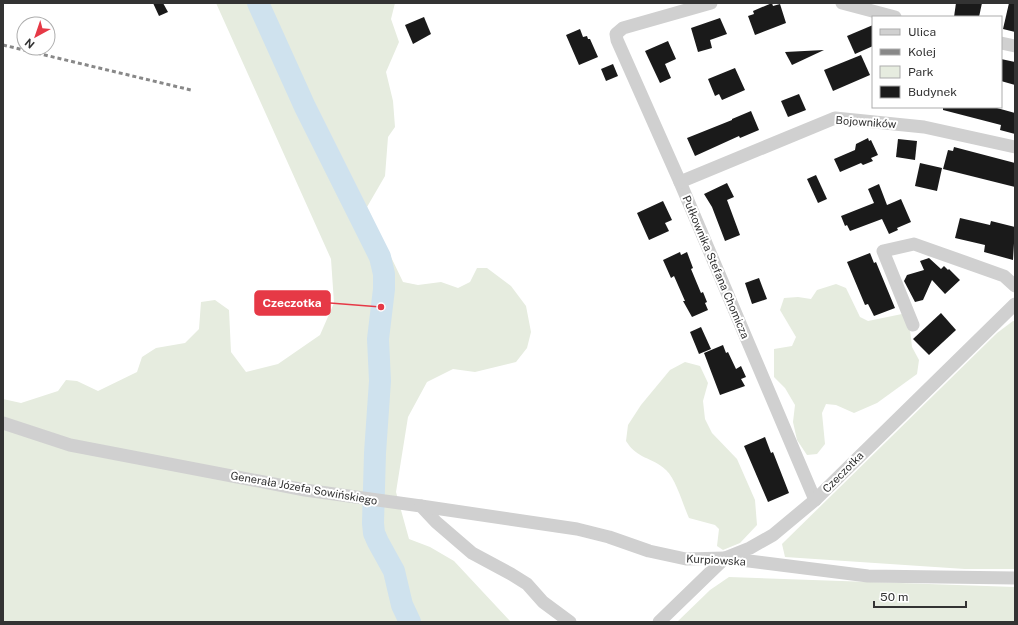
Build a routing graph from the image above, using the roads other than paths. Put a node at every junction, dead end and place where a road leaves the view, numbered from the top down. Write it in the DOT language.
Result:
graph roads {
  1 [pos="710,3"];
  2 [pos="842,3"];
  3 [pos="892,16"];
  4 [pos="1002,43"];
  5 [pos="1015,46"];
  6 [pos="1015,147"];
  7 [pos="680,182"];
  8 [pos="1015,286"];
  9 [pos="1015,304"];
  10 [pos="913,325"];
  11 [pos="3,423"];
  12 [pos="815,500"];
  13 [pos="421,506"];
  14 [pos="725,558"];
  15 [pos="1015,578"];
  16 [pos="570,622"];
  17 [pos="659,622"];
  1 -- 7 [label="street, Pułkownika Stefana Chomicza"];
  2 -- 3 [label="street"];
  4 -- 5 [label="street"];
  6 -- 7 [label="street, Bojowników"];
  7 -- 12 [label="street, Pułkownika Stefana Chomicza"];
  8 -- 10 [label="street"];
  9 -- 12 [label="street, Czeczotka"];
  11 -- 13 [label="street, Generała Józefa Sowińskiego"];
  12 -- 14 [label="street, Czeczotka"];
  13 -- 14 [label="street, Kurpiowska"];
  13 -- 16 [label="street"];
  14 -- 15 [label="street, Kurpiowska"];
  14 -- 17 [label="street, Czeczotka"];
}
